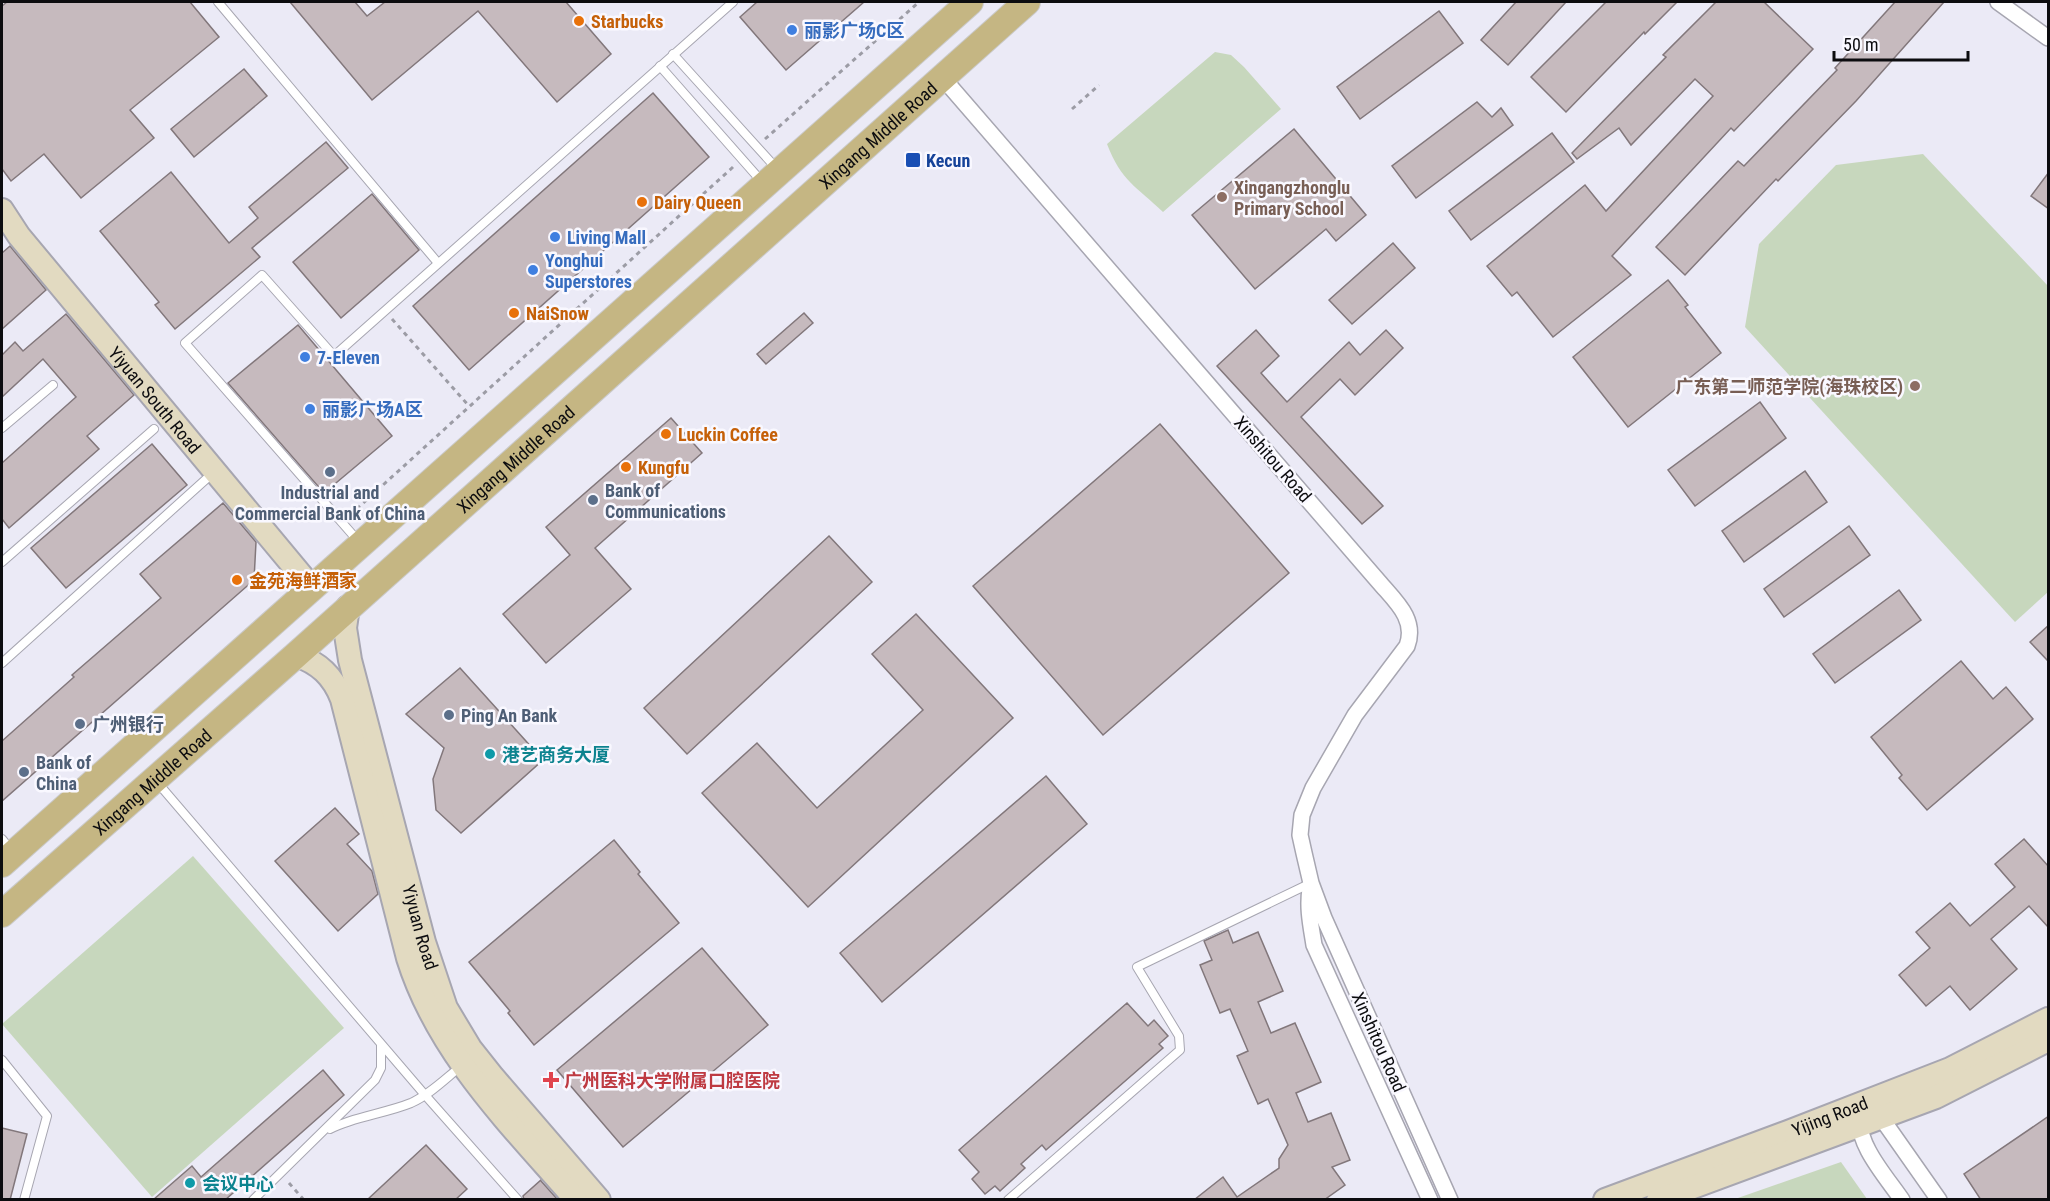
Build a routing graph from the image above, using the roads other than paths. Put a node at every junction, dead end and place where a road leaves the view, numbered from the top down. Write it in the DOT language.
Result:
graph roads {
  1 [pos="218,2"];
  2 [pos="733,2"];
  3 [pos="970,2"];
  4 [pos="1027,2"];
  5 [pos="1998,2"];
  6 [pos="2049,38"];
  7 [pos="674,54"];
  8 [pos="660,66"];
  9 [pos="942,77"];
  10 [pos="771,178"];
  11 [pos="2,210"];
  12 [pos="438,263"];
  13 [pos="53,385"];
  14 [pos="2,428"];
  15 [pos="154,429"];
  16 [pos="215,471"];
  17 [pos="360,543"];
  18 [pos="3,558"];
  19 [pos="311,587"];
  20 [pos="348,608"];
  21 [pos="296,655"];
  22 [pos="2,663"];
  23 [pos="154,779"];
  24 [pos="6,852"];
  25 [pos="1311,883"];
  26 [pos="2,914"];
  27 [pos="2049,1019"];
  28 [pos="2049,1040"];
  29 [pos="381,1044"];
  30 [pos="2,1060"];
  31 [pos="462,1066"];
  32 [pos="425,1095"];
  33 [pos="1868,1114"];
  34 [pos="321,1135"];
  35 [pos="24,1200"];
  36 [pos="253,1200"];
  37 [pos="518,1200"];
  38 [pos="576,1200"];
  39 [pos="599,1200"];
  40 [pos="1008,1200"];
  41 [pos="1430,1200"];
  42 [pos="1450,1200"];
  43 [pos="1605,1200"];
  44 [pos="1658,1200"];
  45 [pos="1902,1200"];
  46 [pos="1939,1200"];
  1 -- 12 [label="lane"];
  2 -- 7 [label="lane"];
  3 -- 10 [label="main road, Xingang Middle Road"];
  4 -- 9 [label="main road, Xingang Middle Road"];
  5 -- 6 [label="street"];
  7 -- 8 [label="lane"];
  7 -- 10 [label="lane"];
  8 -- 10 [label="lane"];
  8 -- 12 [label="lane"];
  9 -- 20 [label="main road, Xingang Middle Road"];
  9 -- 25 [label="street, Xinshitou Road"];
  10 -- 17 [label="main road, Xingang Middle Road"];
  11 -- 16 [label="street, Yiyuan South Road"];
  12 -- 17 [label="lane"];
  13 -- 14 [label="lane"];
  15 -- 18 [label="lane"];
  16 -- 19 [label="street, Yiyuan South Road"];
  16 -- 22 [label="lane"];
  17 -- 19 [label="main road, Xingang Middle Road"];
  19 -- 24 [label="main road, Xingang Middle Road"];
  20 -- 21 [label="main road, Xingang Middle Road"];
  20 -- 39 [label="street, Yiyuan Road"];
  21 -- 23 [label="main road, Xingang Middle Road"];
  21 -- 31 [label="street, Yiyuan Road"];
  23 -- 26 [label="main road, Xingang Middle Road"];
  23 -- 29 [label="lane"];
  25 -- 40 [label="lane"];
  25 -- 41 [label="street, Xinshitou Road"];
  25 -- 42 [label="street, Xinshitou Road"];
  27 -- 33 [label="street, Yijing Road"];
  28 -- 33 [label="street, Yijing Road"];
  29 -- 32 [label="lane"];
  29 -- 34 [label="lane"];
  30 -- 35 [label="lane"];
  31 -- 32 [label="lane"];
  31 -- 38 [label="street, Yiyuan Road"];
  32 -- 34 [label="lane"];
  32 -- 37 [label="lane"];
  33 -- 43 [label="street, Yijing Road"];
  33 -- 44 [label="street, Yijing Road"];
  33 -- 45 [label="street"];
  33 -- 46 [label="street"];
  34 -- 36 [label="lane"];
}
